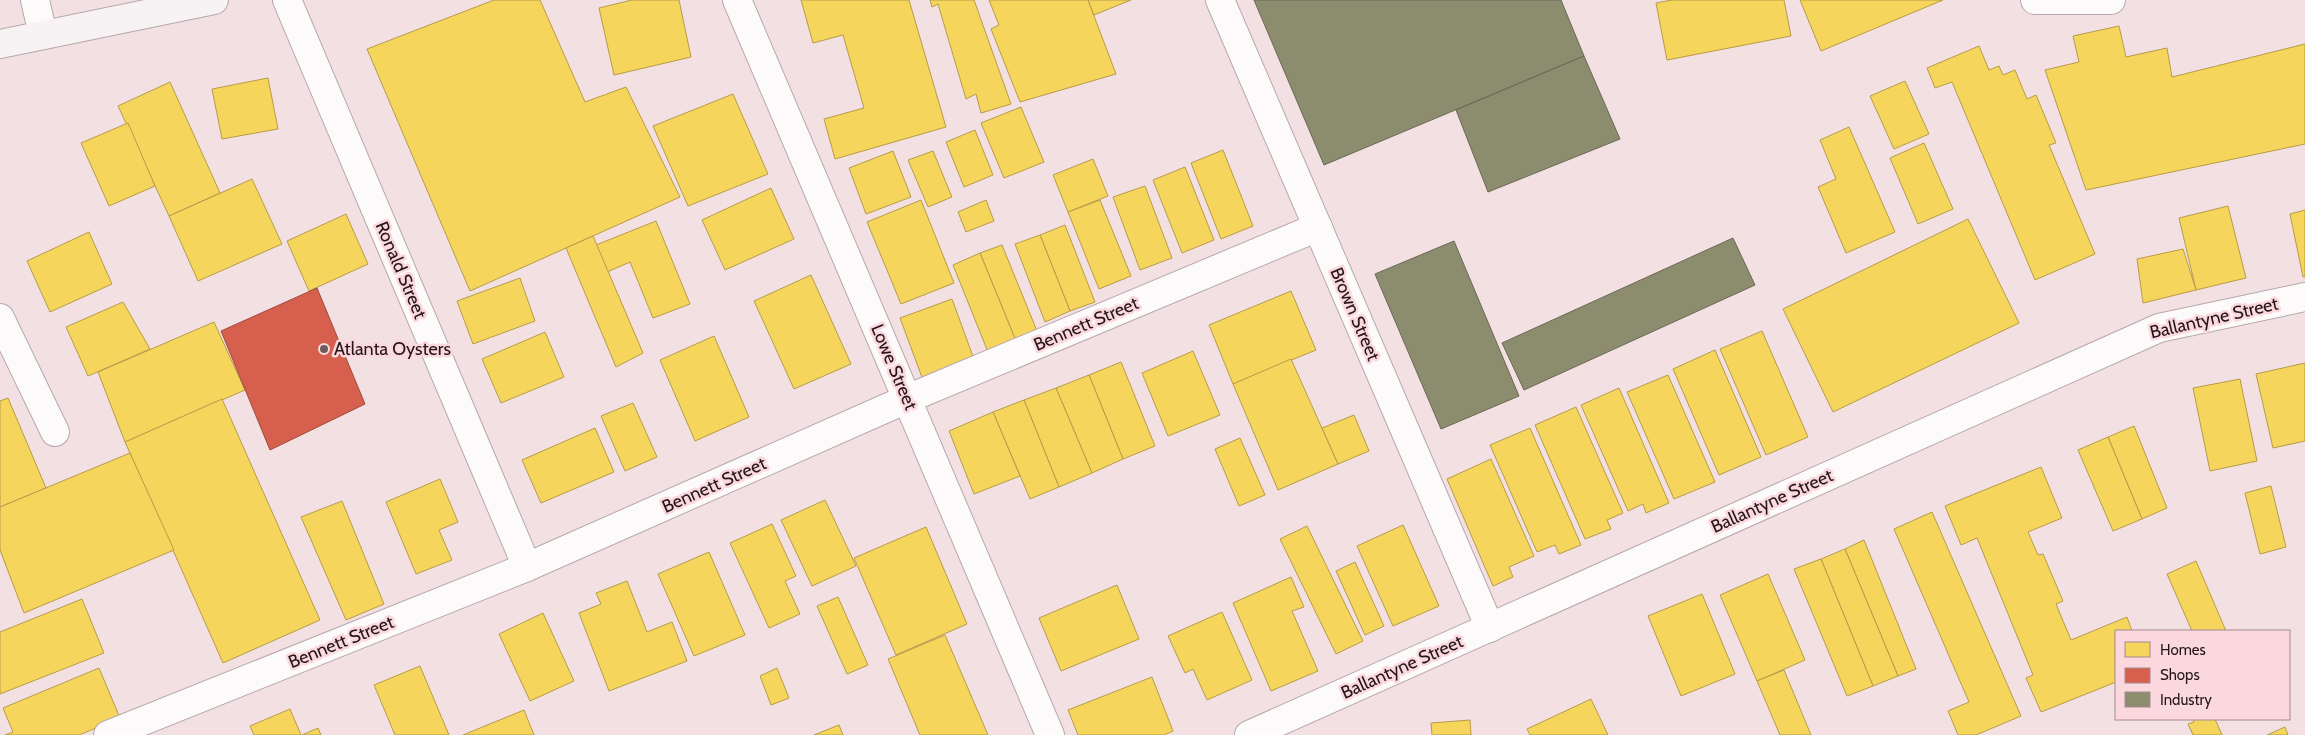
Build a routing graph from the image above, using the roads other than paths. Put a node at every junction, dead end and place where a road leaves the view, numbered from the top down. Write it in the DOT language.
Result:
graph roads {
  1 [pos="35,0"];
  2 [pos="214,0"];
  3 [pos="287,0"];
  4 [pos="737,0"];
  5 [pos="1220,0"];
  6 [pos="2035,0"];
  7 [pos="2111,0"];
  8 [pos="42,35"];
  9 [pos="0,44"];
  10 [pos="1318,227"];
  11 [pos="2305,297"];
  12 [pos="0,318"];
  13 [pos="907,400"];
  14 [pos="55,432"];
  15 [pos="527,567"];
  16 [pos="1490,628"];
  17 [pos="108,735"];
  18 [pos="1050,735"];
  19 [pos="1248,735"];
  1 -- 8 [label="street"];
  2 -- 8 [label="street"];
  3 -- 15 [label="street, Ronald Street"];
  4 -- 13 [label="street, Lowe Street"];
  5 -- 10 [label="street, Brown Street"];
  6 -- 7 [label="street"];
  8 -- 9 [label="street"];
  10 -- 13 [label="street, Bennett Street"];
  10 -- 16 [label="street, Brown Street"];
  11 -- 16 [label="street, Ballantyne Street"];
  12 -- 14 [label="street"];
  13 -- 15 [label="street, Bennett Street"];
  13 -- 18 [label="street, Lowe Street"];
  15 -- 17 [label="street, Bennett Street"];
  16 -- 19 [label="street, Ballantyne Street"];
}
